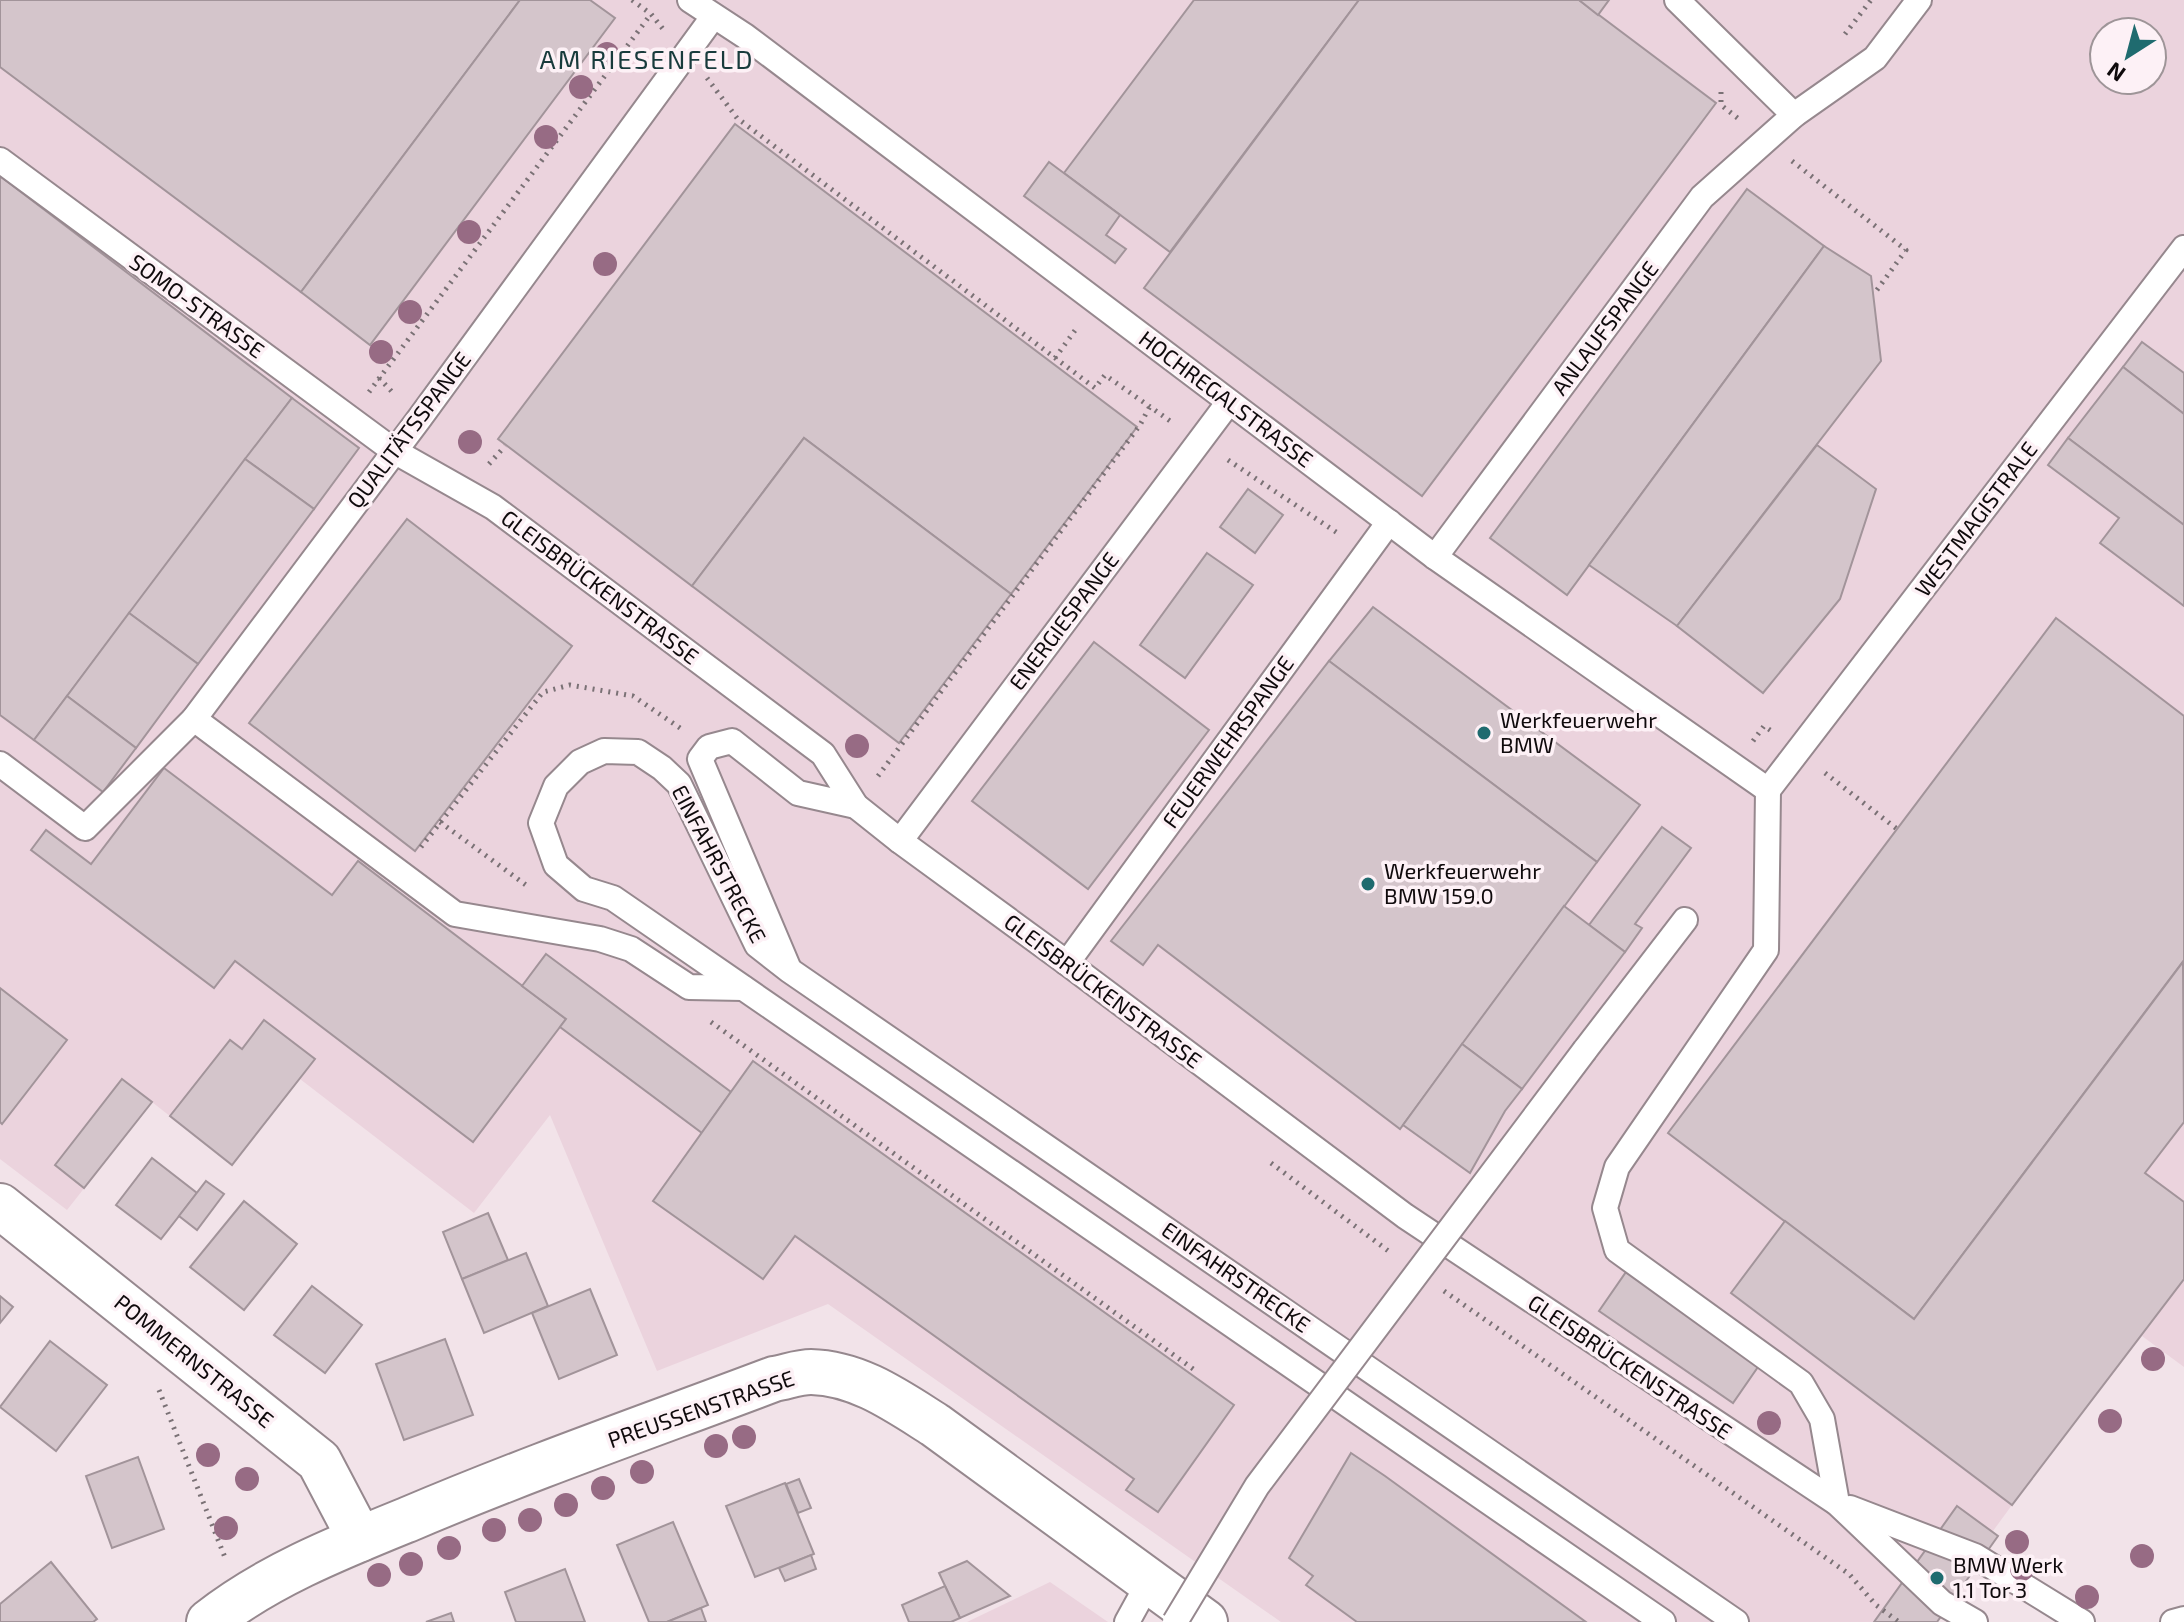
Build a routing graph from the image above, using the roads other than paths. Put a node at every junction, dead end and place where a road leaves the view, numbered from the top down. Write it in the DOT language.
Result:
graph roads {
  1 [pos="690,0"];
  2 [pos="1677,0"];
  3 [pos="1919,0"];
  4 [pos="713,17"];
  5 [pos="1794,115"];
  6 [pos="0,160"];
  7 [pos="2184,248"];
  8 [pos="1229,402"];
  9 [pos="394,451"];
  10 [pos="1389,522"];
  11 [pos="1435,557"];
  12 [pos="194,719"];
  13 [pos="0,764"];
  14 [pos="1768,790"];
  15 [pos="856,806"];
  16 [pos="900,841"];
  17 [pos="1685,920"];
  18 [pos="1067,963"];
  19 [pos="789,970"];
  20 [pos="743,988"];
  21 [pos="0,1206"];
  22 [pos="1837,1503"];
  23 [pos="360,1539"];
  24 [pos="1149,1582"];
  25 [pos="224,1610"];
  26 [pos="2184,1619"];
  27 [pos="1127,1622"];
  28 [pos="1175,1622"];
  29 [pos="1205,1622"];
  30 [pos="1663,1622"];
  31 [pos="1736,1622"];
  32 [pos="1975,1622"];
  33 [pos="2082,1622"];
  34 [pos="2173,1622"];
  1 -- 4 [label="lane, HOCHREGALSTRASSE"];
  2 -- 5 [label="lane"];
  3 -- 5 [label="lane, ANLAUFSPANGE"];
  4 -- 8 [label="lane, HOCHREGALSTRASSE"];
  4 -- 9 [label="lane, QUALITÄTSSPANGE"];
  5 -- 11 [label="lane, ANLAUFSPANGE"];
  6 -- 9 [label="lane, SOMO-STRASSE"];
  7 -- 14 [label="lane, WESTMAGISTRALE"];
  8 -- 10 [label="lane, HOCHREGALSTRASSE"];
  8 -- 16 [label="lane, ENERGIESPANGE"];
  9 -- 12 [label="lane, QUALITÄTSSPANGE"];
  9 -- 15 [label="lane, GLEISBRÜCKENSTRASSE"];
  10 -- 11 [label="lane, HOCHREGALSTRASSE"];
  10 -- 18 [label="lane, FEUERWEHRSPANGE"];
  11 -- 14 [label="lane, HOCHREGALSTRASSE"];
  12 -- 13 [label="lane, QUALITÄTSSPANGE"];
  12 -- 20 [label="lane"];
  14 -- 22 [label="lane"];
  15 -- 16 [label="lane, GLEISBRÜCKENSTRASSE"];
  15 -- 19 [label="lane"];
  16 -- 18 [label="lane, GLEISBRÜCKENSTRASSE"];
  17 -- 28 [label="lane, bridge"];
  18 -- 22 [label="lane, GLEISBRÜCKENSTRASSE"];
  19 -- 20 [label="lane, EINFAHRSTRECKE"];
  19 -- 31 [label="lane, EINFAHRSTRECKE"];
  20 -- 30 [label="lane, EINFAHRSTRECKE"];
  21 -- 23 [label="street, POMMERNSTRASSE"];
  22 -- 32 [label="lane"];
  22 -- 33 [label="lane"];
  23 -- 24 [label="street, PREUSSENSTRASSE"];
  23 -- 25 [label="street, PREUSSENSTRASSE"];
  24 -- 27 [label="lane"];
  24 -- 29 [label="street, PREUSSENSTRASSE"];
  26 -- 34 [label="lane"];
}
